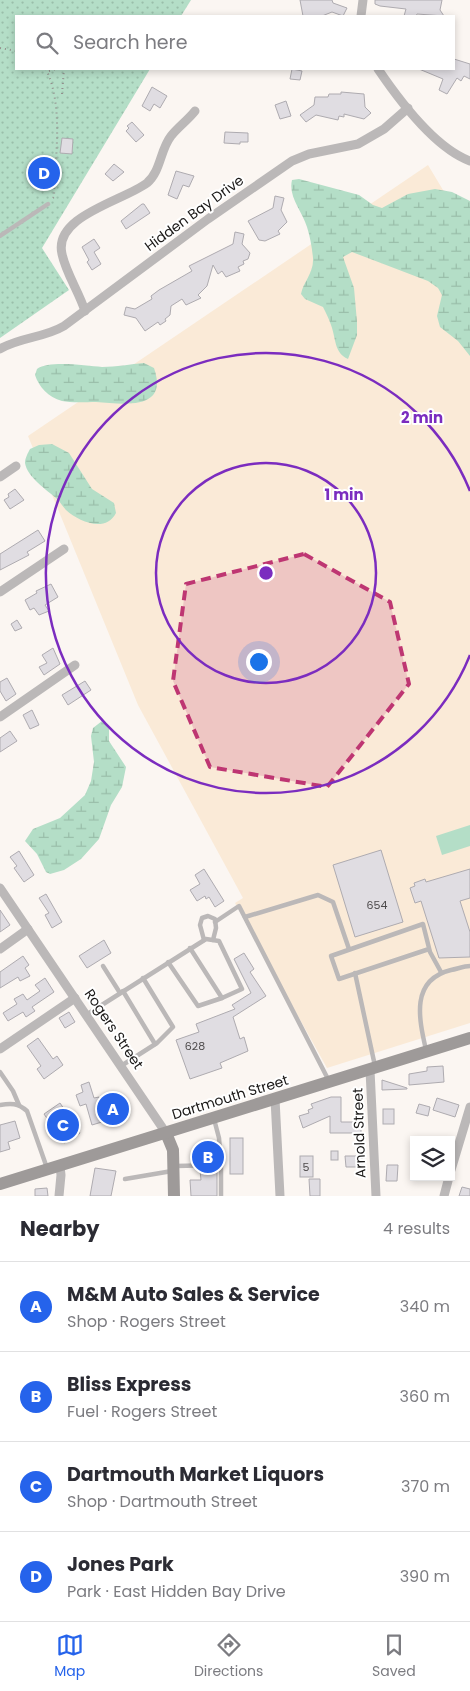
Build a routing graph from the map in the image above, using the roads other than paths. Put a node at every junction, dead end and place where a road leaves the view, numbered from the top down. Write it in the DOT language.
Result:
graph roads {
  1 [pos="363,0"];
  2 [pos="361,15"];
  3 [pos="379,70"];
  4 [pos="408,108"];
  5 [pos="195,111"];
  6 [pos="470,161"];
  7 [pos="48,204"];
  8 [pos="0,236"];
  9 [pos="85,311"];
  10 [pos="0,350"];
  11 [pos="16,466"];
  12 [pos="0,477"];
  13 [pos="64,549"];
  14 [pos="0,592"];
  15 [pos="75,665"];
  16 [pos="0,717"];
  17 [pos="0,888"];
  18 [pos="245,917"];
  19 [pos="215,922"];
  20 [pos="28,929"];
  21 [pos="204,940"];
  22 [pos="213,940"];
  23 [pos="190,948"];
  24 [pos="0,949"];
  25 [pos="350,949"];
  26 [pos="430,951"];
  27 [pos="168,962"];
  28 [pos="103,966"];
  29 [pos="470,966"];
  30 [pos="442,972"];
  31 [pos="355,973"];
  32 [pos="143,978"];
  33 [pos="121,992"];
  34 [pos="74,998"];
  35 [pos="222,998"];
  36 [pos="86,1015"];
  37 [pos="470,1038"];
  38 [pos="155,1044"];
  39 [pos="0,1049"];
  40 [pos="426,1052"];
  41 [pos="121,1066"];
  42 [pos="373,1069"];
  43 [pos="0,1072"];
  44 [pos="330,1082"];
  45 [pos="275,1099"];
  46 [pos="0,1105"];
  47 [pos="19,1105"];
  48 [pos="470,1107"];
  49 [pos="214,1118"];
  50 [pos="166,1133"];
  51 [pos="455,1157"];
  52 [pos="220,1165"];
  53 [pos="60,1166"];
  54 [pos="174,1169"];
  55 [pos="47,1170"];
  56 [pos="125,1179"];
  57 [pos="448,1181"];
  58 [pos="0,1184"];
  59 [pos="59,1196"];
  60 [pos="174,1196"];
  61 [pos="221,1196"];
  62 [pos="280,1196"];
  63 [pos="376,1196"];
  64 [pos="444,1196"];
  1 -- 2 [label="street"];
  3 -- 4 [label="street"];
  4 -- 6 [label="street"];
  4 -- 9 [label="street, Hidden Bay Drive"];
  5 -- 9 [label="street"];
  7 -- 8 [label="lane"];
  9 -- 10 [label="street, Hidden Bay Drive"];
  11 -- 12 [label="street"];
  13 -- 14 [label="street"];
  15 -- 16 [label="street"];
  17 -- 20 [label="street, Rogers Street"];
  18 -- 19 [label="lane"];
  18 -- 25 [label="lane"];
  18 -- 44 [label="lane"];
  19 -- 21 [label="lane"];
  19 -- 22 [label="lane"];
  20 -- 24 [label="street"];
  20 -- 34 [label="street, Rogers Street"];
  21 -- 22 [label="lane"];
  21 -- 23 [label="lane"];
  22 -- 35 [label="lane"];
  23 -- 27 [label="lane"];
  23 -- 35 [label="lane"];
  25 -- 26 [label="lane"];
  25 -- 31 [label="lane"];
  26 -- 30 [label="lane"];
  26 -- 31 [label="lane"];
  27 -- 32 [label="lane"];
  27 -- 35 [label="lane"];
  28 -- 33 [label="lane"];
  29 -- 30 [label="lane"];
  30 -- 40 [label="lane"];
  31 -- 42 [label="lane"];
  32 -- 33 [label="lane"];
  32 -- 38 [label="lane"];
  33 -- 36 [label="lane"];
  33 -- 38 [label="lane"];
  34 -- 36 [label="street, Rogers Street"];
  34 -- 39 [label="street"];
  36 -- 41 [label="street, Rogers Street"];
  37 -- 40 [label="main road, Dartmouth Street"];
  38 -- 41 [label="lane"];
  40 -- 42 [label="main road, Dartmouth Street"];
  41 -- 50 [label="street, Rogers Street"];
  42 -- 44 [label="main road, Dartmouth Street"];
  42 -- 63 [label="street, Arnold Street"];
  43 -- 47 [label="lane"];
  44 -- 45 [label="main road, Dartmouth Street"];
  45 -- 49 [label="main road, Dartmouth Street"];
  45 -- 62 [label="street"];
  46 -- 47 [label="lane"];
  47 -- 55 [label="lane"];
  48 -- 51 [label="street"];
  49 -- 50 [label="main road, Dartmouth Street"];
  49 -- 52 [label="lane"];
  50 -- 53 [label="main road, Dartmouth Street"];
  50 -- 54 [label="main road, Rogers Street"];
  52 -- 54 [label="lane"];
  52 -- 61 [label="lane"];
  53 -- 55 [label="main road, Dartmouth Street"];
  53 -- 59 [label="street"];
  54 -- 56 [label="lane"];
  54 -- 60 [label="main road, Rogers Street"];
  55 -- 58 [label="main road, Dartmouth Street"];
  57 -- 64 [label="street"];
}
